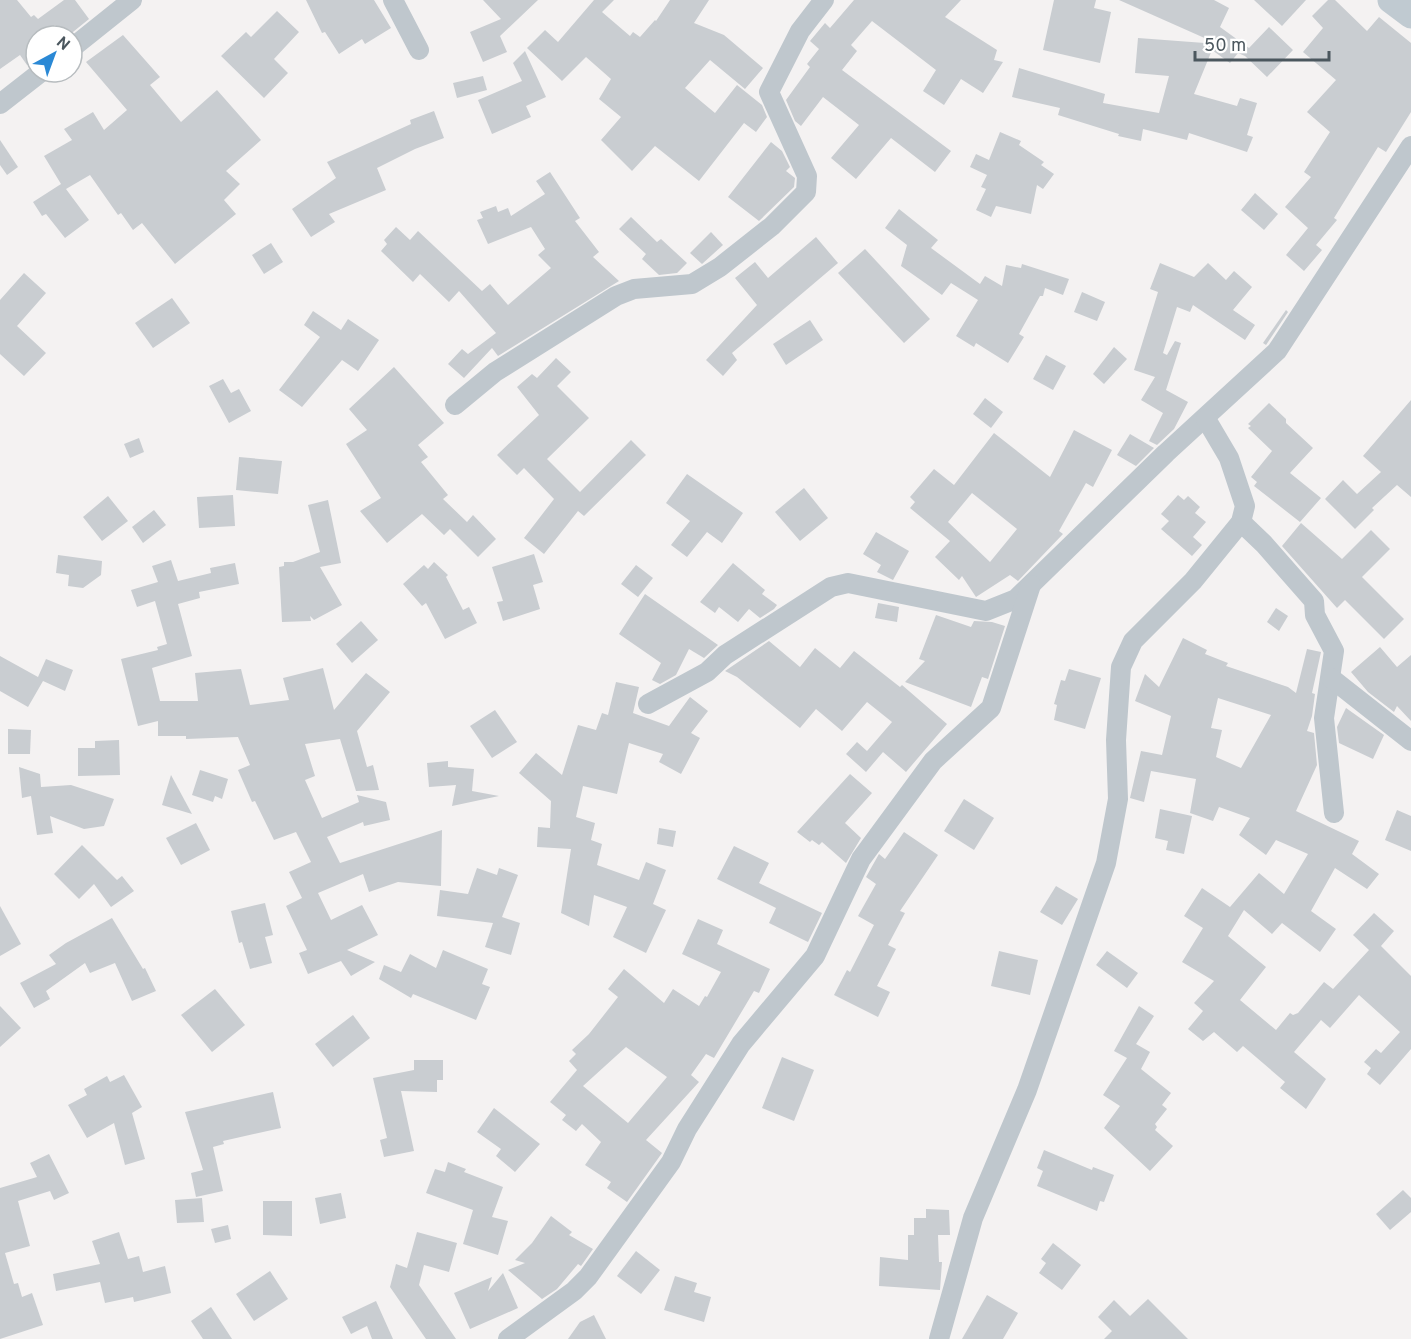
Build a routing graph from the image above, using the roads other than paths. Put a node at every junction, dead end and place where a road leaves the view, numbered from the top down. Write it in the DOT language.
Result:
graph roads {
  1 [pos="132,0"];
  2 [pos="393,0"];
  3 [pos="824,0"];
  4 [pos="1391,0"];
  5 [pos="112,7"];
  6 [pos="1411,15"];
  7 [pos="84,36"];
  8 [pos="419,50"];
  9 [pos="26,84"];
  10 [pos="0,104"];
  11 [pos="1411,146"];
  12 [pos="455,405"];
  13 [pos="1206,419"];
  14 [pos="1241,522"];
  15 [pos="1031,584"];
  16 [pos="1331,678"];
  17 [pos="648,704"];
  18 [pos="1411,741"];
  19 [pos="1334,813"];
  20 [pos="508,1339"];
  21 [pos="939,1339"];
  1 -- 5 [label="street"];
  2 -- 8 [label="street"];
  3 -- 12 [label="street"];
  4 -- 6 [label="street"];
  5 -- 7 [label="street"];
  9 -- 10 [label="street"];
  11 -- 13 [label="street"];
  13 -- 14 [label="street"];
  13 -- 15 [label="street"];
  14 -- 16 [label="street"];
  14 -- 21 [label="street"];
  15 -- 17 [label="street"];
  15 -- 20 [label="street"];
  16 -- 18 [label="street"];
  16 -- 19 [label="street"];
}
